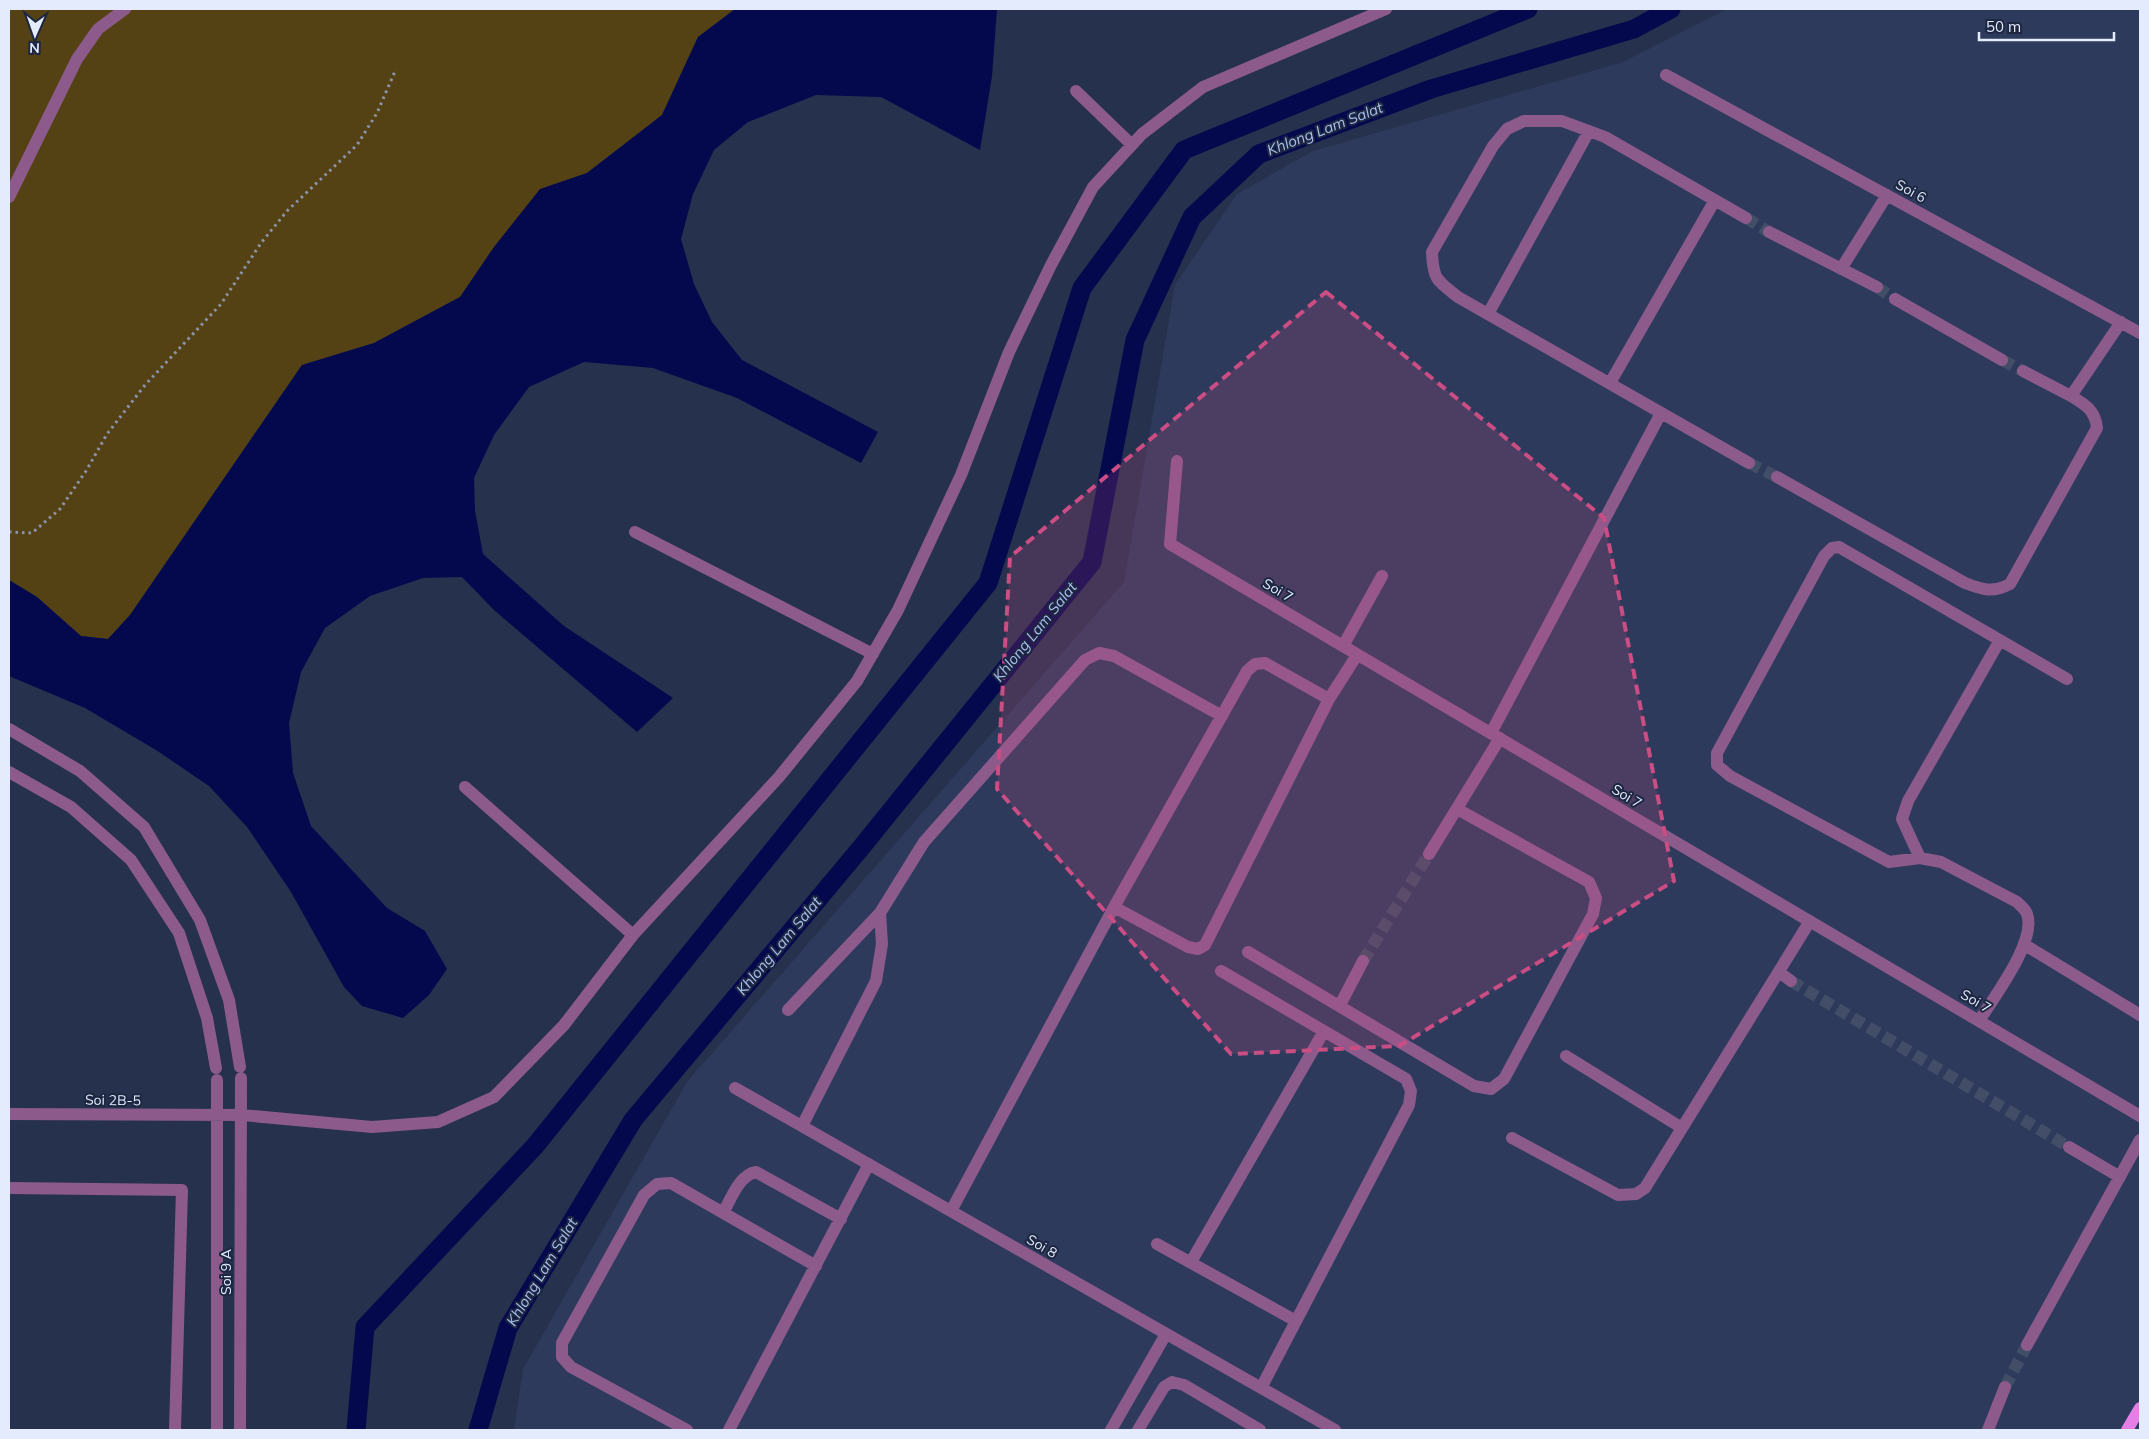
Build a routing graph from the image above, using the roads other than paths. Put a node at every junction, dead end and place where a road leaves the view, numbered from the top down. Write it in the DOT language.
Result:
graph roads {
  1 [pos="126,9"];
  2 [pos="1386,9"];
  3 [pos="1666,76"];
  4 [pos="1076,92"];
  5 [pos="1589,131"];
  6 [pos="1132,145"];
  7 [pos="1886,195"];
  8 [pos="9,197"];
  9 [pos="1714,200"];
  10 [pos="1746,218"];
  11 [pos="1769,232"];
  12 [pos="1841,269"];
  13 [pos="1877,287"];
  14 [pos="1896,299"];
  15 [pos="1488,314"];
  16 [pos="2121,322"];
  17 [pos="2140,333"];
  18 [pos="2002,360"];
  19 [pos="2023,371"];
  20 [pos="1610,383"];
  21 [pos="2071,396"];
  22 [pos="1661,413"];
  23 [pos="1177,461"];
  24 [pos="1749,463"];
  25 [pos="1777,477"];
  26 [pos="635,532"];
  27 [pos="1382,576"];
  28 [pos="2000,640"];
  29 [pos="1343,646"];
  30 [pos="873,654"];
  31 [pos="1357,655"];
  32 [pos="2067,679"];
  33 [pos="1329,699"];
  34 [pos="1222,716"];
  35 [pos="9,729"];
  36 [pos="1496,736"];
  37 [pos="9,772"];
  38 [pos="465,787"];
  39 [pos="1457,809"];
  40 [pos="1429,854"];
  41 [pos="1920,858"];
  42 [pos="1114,907"];
  43 [pos="880,913"];
  44 [pos="1810,921"];
  45 [pos="633,935"];
  46 [pos="2025,946"];
  47 [pos="1248,952"];
  48 [pos="1363,961"];
  49 [pos="1221,971"];
  50 [pos="1779,972"];
  51 [pos="1791,981"];
  52 [pos="1340,1005"];
  53 [pos="788,1010"];
  54 [pos="2140,1015"];
  55 [pos="1980,1021"];
  56 [pos="1324,1031"];
  57 [pos="1566,1056"];
  58 [pos="735,1088"];
  59 [pos="9,1114"];
  60 [pos="242,1115"];
  61 [pos="217,1116"];
  62 [pos="2140,1116"];
  63 [pos="802,1126"];
  64 [pos="1682,1128"];
  65 [pos="1512,1138"];
  66 [pos="2140,1140"];
  67 [pos="2069,1146"];
  68 [pos="869,1164"];
  69 [pos="2120,1177"];
  70 [pos="9,1188"];
  71 [pos="951,1211"];
  72 [pos="723,1213"];
  73 [pos="840,1219"];
  74 [pos="1157,1244"];
  75 [pos="1191,1262"];
  76 [pos="816,1266"];
  77 [pos="1296,1320"];
  78 [pos="1166,1334"];
  79 [pos="2027,1344"];
  80 [pos="2005,1387"];
  81 [pos="1261,1388"];
  82 [pos="2140,1408"];
  83 [pos="175,1430"];
  84 [pos="217,1430"];
  85 [pos="240,1430"];
  86 [pos="687,1430"];
  87 [pos="729,1430"];
  88 [pos="1111,1430"];
  89 [pos="1138,1430"];
  90 [pos="1260,1430"];
  91 [pos="1335,1430"];
  92 [pos="1988,1430"];
  93 [pos="2127,1430"];
  1 -- 8 [label="street"];
  2 -- 6 [label="street, Soi 2B-5"];
  3 -- 7 [label="street, Soi 6"];
  4 -- 6 [label="street"];
  5 -- 9 [label="street"];
  5 -- 15 [label="street"];
  5 -- 15 [label="street"];
  6 -- 30 [label="street, Soi 2B-5"];
  7 -- 12 [label="street"];
  7 -- 16 [label="street, Soi 6"];
  9 -- 10 [label="street"];
  9 -- 20 [label="street"];
  11 -- 12 [label="street"];
  12 -- 13 [label="street"];
  14 -- 18 [label="street"];
  15 -- 20 [label="street"];
  16 -- 17 [label="street, Soi 6"];
  16 -- 21 [label="street"];
  19 -- 21 [label="street"];
  20 -- 22 [label="street"];
  21 -- 25 [label="street"];
  22 -- 24 [label="street"];
  22 -- 36 [label="street"];
  23 -- 29 [label="street, Soi 7"];
  26 -- 30 [label="street"];
  27 -- 29 [label="street"];
  28 -- 32 [label="street"];
  28 -- 41 [label="street"];
  28 -- 41 [label="street"];
  29 -- 31 [label="street, Soi 7"];
  30 -- 45 [label="street, Soi 2B-5"];
  31 -- 33 [label="street"];
  31 -- 36 [label="street, Soi 7"];
  33 -- 34 [label="street"];
  33 -- 42 [label="street"];
  34 -- 42 [label="street"];
  34 -- 43 [label="street"];
  35 -- 60 [label="street, Soi 9 A"];
  36 -- 39 [label="street"];
  36 -- 44 [label="street, Soi 7"];
  37 -- 61 [label="street, Soi 9 A"];
  38 -- 45 [label="street"];
  39 -- 40 [label="street"];
  39 -- 52 [label="street"];
  41 -- 46 [label="street"];
  42 -- 71 [label="street"];
  43 -- 53 [label="street"];
  43 -- 63 [label="street"];
  44 -- 50 [label="street"];
  44 -- 55 [label="street, Soi 7"];
  45 -- 60 [label="street, Soi 2B-5"];
  46 -- 54 [label="street"];
  46 -- 55 [label="street"];
  47 -- 52 [label="street"];
  48 -- 52 [label="street"];
  49 -- 56 [label="street"];
  50 -- 51 [label="street"];
  50 -- 64 [label="street"];
  55 -- 62 [label="street, Soi 7"];
  56 -- 75 [label="street"];
  56 -- 77 [label="street"];
  57 -- 64 [label="street"];
  58 -- 63 [label="street, Soi 8"];
  59 -- 61 [label="street, Soi 2B-5"];
  60 -- 61 [label="street, Soi 2B-5"];
  60 -- 85 [label="street, Soi 9 A"];
  61 -- 84 [label="street, Soi 9 A"];
  63 -- 68 [label="street, Soi 8"];
  64 -- 65 [label="street"];
  66 -- 69 [label="street"];
  67 -- 69 [label="street"];
  68 -- 71 [label="street, Soi 8"];
  68 -- 73 [label="street"];
  69 -- 79 [label="street"];
  70 -- 83 [label="street"];
  71 -- 78 [label="street, Soi 8"];
  72 -- 73 [label="street"];
  72 -- 76 [label="street"];
  72 -- 86 [label="street"];
  73 -- 76 [label="street"];
  74 -- 75 [label="street"];
  75 -- 77 [label="street"];
  76 -- 87 [label="street"];
  77 -- 81 [label="street"];
  78 -- 81 [label="street, Soi 8"];
  78 -- 88 [label="street"];
  80 -- 92 [label="street"];
  81 -- 91 [label="street, Soi 8"];
  82 -- 93 [label="main road"];
  89 -- 90 [label="street"];
}
